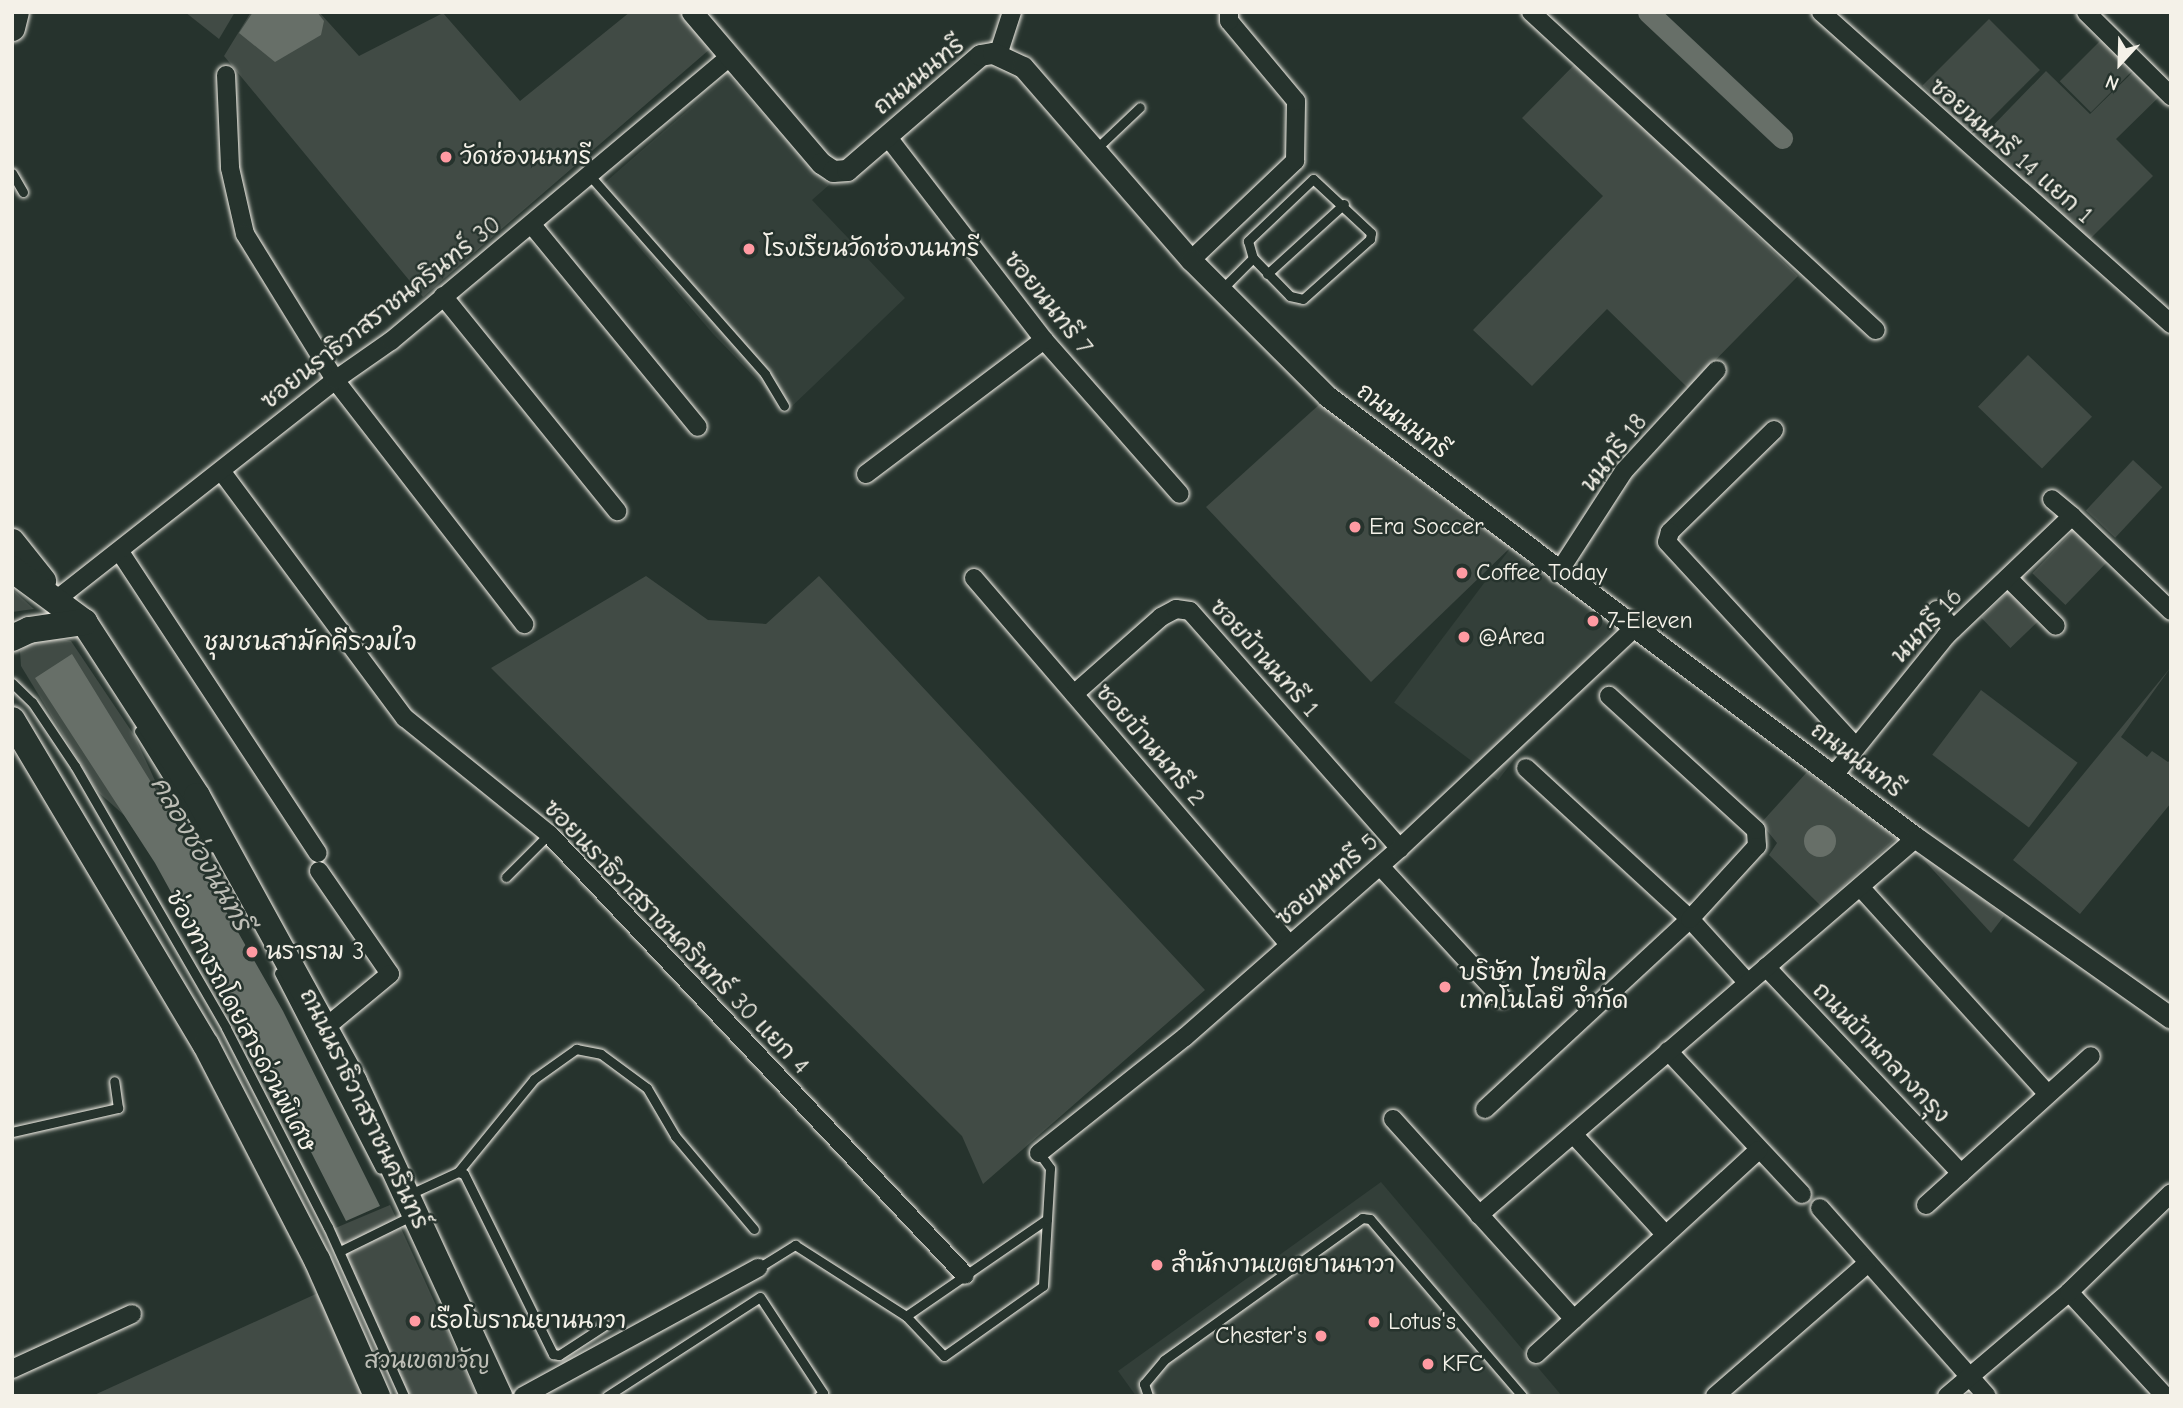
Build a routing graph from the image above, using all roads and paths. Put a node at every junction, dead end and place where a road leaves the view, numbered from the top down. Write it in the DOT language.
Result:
graph roads {
  1 [pos="16,12"];
  2 [pos="692,12"];
  3 [pos="1012,12"];
  4 [pos="1229,12"];
  5 [pos="1531,12"];
  6 [pos="1821,12"];
  7 [pos="2086,12"];
  8 [pos="12,28"];
  9 [pos="998,55"];
  10 [pos="729,57"];
  11 [pos="226,75"];
  12 [pos="2171,96"];
  13 [pos="1140,107"];
  14 [pos="887,136"];
  15 [pos="1097,148"];
  16 [pos="12,173"];
  17 [pos="591,177"];
  18 [pos="23,192"];
  19 [pos="1345,204"];
  20 [pos="532,225"];
  21 [pos="1253,258"];
  22 [pos="1191,260"];
  23 [pos="1267,274"];
  24 [pos="1220,291"];
  25 [pos="443,296"];
  26 [pos="2171,324"];
  27 [pos="1876,330"];
  28 [pos="1044,340"];
  29 [pos="1717,370"];
  30 [pos="335,380"];
  31 [pos="784,406"];
  32 [pos="698,427"];
  33 [pos="1774,430"];
  34 [pos="222,472"];
  35 [pos="866,474"];
  36 [pos="1180,494"];
  37 [pos="2052,499"];
  38 [pos="617,511"];
  39 [pos="2069,518"];
  40 [pos="12,542"];
  41 [pos="120,552"];
  42 [pos="12,569"];
  43 [pos="1559,573"];
  44 [pos="974,578"];
  45 [pos="2009,579"];
  46 [pos="57,599"];
  47 [pos="1937,610"];
  48 [pos="2171,611"];
  49 [pos="84,622"];
  50 [pos="524,624"];
  51 [pos="2056,626"];
  52 [pos="1634,628"];
  53 [pos="1954,629"];
  54 [pos="12,638"];
  55 [pos="12,683"];
  56 [pos="113,689"];
  57 [pos="1074,694"];
  58 [pos="1609,696"];
  59 [pos="12,720"];
  60 [pos="134,723"];
  61 [pos="1854,746"];
  62 [pos="1526,768"];
  63 [pos="1833,775"];
  64 [pos="549,834"];
  65 [pos="1916,838"];
  66 [pos="1400,848"];
  67 [pos="1380,866"];
  68 [pos="506,877"];
  69 [pos="1861,888"];
  70 [pos="1690,919"];
  71 [pos="262,940"];
  72 [pos="1289,944"];
  73 [pos="275,964"];
  74 [pos="1766,967"];
  75 [pos="1748,983"];
  76 [pos="1502,998"];
  77 [pos="2171,1018"];
  78 [pos="326,1028"];
  79 [pos="1668,1051"];
  80 [pos="2091,1056"];
  81 [pos="114,1081"];
  82 [pos="2048,1094"];
  83 [pos="1485,1109"];
  84 [pos="1393,1119"];
  85 [pos="12,1132"];
  86 [pos="1573,1134"];
  87 [pos="1759,1150"];
  88 [pos="1039,1153"];
  89 [pos="458,1172"];
  90 [pos="1961,1173"];
  91 [pos="2171,1192"];
  92 [pos="1802,1194"];
  93 [pos="1926,1205"];
  94 [pos="407,1207"];
  95 [pos="1820,1208"];
  96 [pos="1479,1214"];
  97 [pos="1047,1219"];
  98 [pos="754,1229"];
  99 [pos="1666,1235"];
  100 [pos="340,1251"];
  101 [pos="1867,1264"];
  102 [pos="758,1268"];
  103 [pos="965,1275"];
  104 [pos="2069,1292"];
  105 [pos="438,1293"];
  106 [pos="443,1306"];
  107 [pos="132,1314"];
  108 [pos="906,1316"];
  109 [pos="1574,1319"];
  110 [pos="604,1325"];
  111 [pos="1536,1354"];
  112 [pos="12,1369"];
  113 [pos="1969,1376"];
  114 [pos="617,1393"];
  115 [pos="377,1396"];
  116 [pos="404,1396"];
  117 [pos="483,1396"];
  118 [pos="499,1396"];
  119 [pos="523,1396"];
  120 [pos="607,1396"];
  121 [pos="820,1396"];
  122 [pos="1148,1396"];
  123 [pos="1522,1396"];
  124 [pos="1715,1396"];
  125 [pos="1947,1396"];
  126 [pos="1987,1396"];
  127 [pos="2165,1396"];
  1 -- 8 [label="main road"];
  2 -- 10 [label="street, ถนนนนทรี"];
  3 -- 9 [label="street"];
  4 -- 22 [label="street"];
  5 -- 27 [label="street"];
  6 -- 26 [label="street, ซอยนนทรี 14 แยก 1"];
  7 -- 12 [label="street"];
  9 -- 14 [label="street, ถนนนนทรี"];
  9 -- 15 [label="street, ถนนนนทรี"];
  10 -- 14 [label="street, ถนนนนทรี"];
  10 -- 17 [label="street, ซอยนราธิวาสราชนครินทร์ 30"];
  11 -- 30 [label="street"];
  13 -- 15 [label="lane"];
  14 -- 28 [label="street, ซอยนนทรี 7"];
  15 -- 22 [label="street, ถนนนนทรี"];
  16 -- 18 [label="lane"];
  17 -- 20 [label="street, ซอยนราธิวาสราชนครินทร์ 30"];
  17 -- 31 [label="lane"];
  19 -- 21 [label="lane"];
  19 -- 23 [label="lane"];
  19 -- 23 [label="lane"];
  20 -- 25 [label="street, ซอยนราธิวาสราชนครินทร์ 30"];
  20 -- 32 [label="street"];
  21 -- 23 [label="lane"];
  21 -- 24 [label="lane"];
  22 -- 24 [label="street, ถนนนนทรี"];
  24 -- 43 [label="street, ถนนนนทรี"];
  25 -- 30 [label="street, ซอยนราธิวาสราชนครินทร์ 30"];
  25 -- 38 [label="street"];
  28 -- 35 [label="street"];
  28 -- 36 [label="street, ซอยนนทรี 7"];
  29 -- 43 [label="street, นนทรี 18"];
  30 -- 34 [label="street, ซอยนราธิวาสราชนครินทร์ 30"];
  30 -- 50 [label="street"];
  33 -- 61 [label="street"];
  34 -- 41 [label="street, ซอยนราธิวาสราชนครินทร์ 30"];
  34 -- 64 [label="street, ซอยนราธิวาสราชนครินทร์ 30 แยก 4"];
  37 -- 39 [label="street"];
  39 -- 45 [label="street, นนทรี 16"];
  39 -- 48 [label="street"];
  40 -- 46 [label="main road"];
  41 -- 46 [label="street, ซอยนราธิวาสราชนครินทร์ 30"];
  41 -- 78 [label="street"];
  42 -- 46 [label="main road, ถนนนราธิวาสราชนครินทร์"];
  43 -- 52 [label="street, ถนนนนทรี"];
  44 -- 57 [label="street, ซอยบ้านนทรี 2"];
  45 -- 51 [label="street"];
  45 -- 53 [label="street, นนทรี 16"];
  46 -- 49 [label="main road, ถนนนราธิวาสราชนครินทร์"];
  47 -- 53 [label="street"];
  49 -- 54 [label="main road"];
  49 -- 56 [label="lane"];
  49 -- 78 [label="main road, ถนนนราธิวาสราชนครินทร์"];
  52 -- 63 [label="street, ถนนนนทรี"];
  52 -- 66 [label="street, ซอยนนทรี 5"];
  53 -- 61 [label="street, นนทรี 16"];
  55 -- 100 [label="lane, ช่องทางรถโดยสารด่วนพิเศษ"];
  57 -- 66 [label="street, ซอยบ้านนทรี 1"];
  57 -- 72 [label="street, ซอยบ้านนทรี 2"];
  58 -- 70 [label="street"];
  59 -- 115 [label="main road"];
  60 -- 71 [label="lane"];
  61 -- 63 [label="street, นนทรี 16"];
  62 -- 70 [label="street"];
  63 -- 65 [label="street, ถนนนนทรี"];
  64 -- 68 [label="lane"];
  64 -- 103 [label="street, ซอยนราธิวาสราชนครินทร์ 30 แยก 4"];
  65 -- 69 [label="street"];
  65 -- 77 [label="street, ถนนนนทรี"];
  66 -- 67 [label="street, ซอยนนทรี 5"];
  67 -- 72 [label="street, ซอยนนทรี 5"];
  67 -- 76 [label="street"];
  69 -- 74 [label="street"];
  69 -- 82 [label="street"];
  70 -- 75 [label="street"];
  70 -- 83 [label="street"];
  72 -- 88 [label="street, ซอยนนทรี 5"];
  73 -- 94 [label="lane"];
  74 -- 75 [label="street"];
  74 -- 90 [label="street, ถนนบ้านกลางกรุง"];
  75 -- 79 [label="street"];
  78 -- 94 [label="main road, ถนนนราธิวาสราชนครินทร์"];
  79 -- 86 [label="street"];
  79 -- 87 [label="street"];
  80 -- 82 [label="street"];
  81 -- 85 [label="lane"];
  82 -- 90 [label="street"];
  84 -- 96 [label="street"];
  86 -- 96 [label="street"];
  86 -- 99 [label="street"];
  87 -- 92 [label="street"];
  87 -- 99 [label="street"];
  88 -- 97 [label="lane"];
  89 -- 94 [label="lane"];
  89 -- 98 [label="lane"];
  89 -- 110 [label="lane"];
  90 -- 93 [label="street"];
  91 -- 104 [label="street"];
  94 -- 100 [label="lane"];
  94 -- 105 [label="lane"];
  94 -- 118 [label="main road, ถนนนราธิวาสราชนครินทร์"];
  95 -- 101 [label="street"];
  96 -- 109 [label="street"];
  97 -- 103 [label="lane"];
  97 -- 108 [label="lane"];
  99 -- 109 [label="street"];
  100 -- 116 [label="lane, ช่องทางรถโดยสารด่วนพิเศษ"];
  101 -- 113 [label="street"];
  101 -- 124 [label="street"];
  102 -- 108 [label="lane"];
  102 -- 119 [label="street"];
  103 -- 108 [label="lane"];
  104 -- 113 [label="street"];
  104 -- 127 [label="street"];
  106 -- 117 [label="lane"];
  107 -- 112 [label="street"];
  109 -- 111 [label="street"];
  113 -- 125 [label="street"];
  113 -- 126 [label="street"];
  114 -- 120 [label="lane"];
  114 -- 121 [label="lane"];
  122 -- 123 [label="lane"];
}
